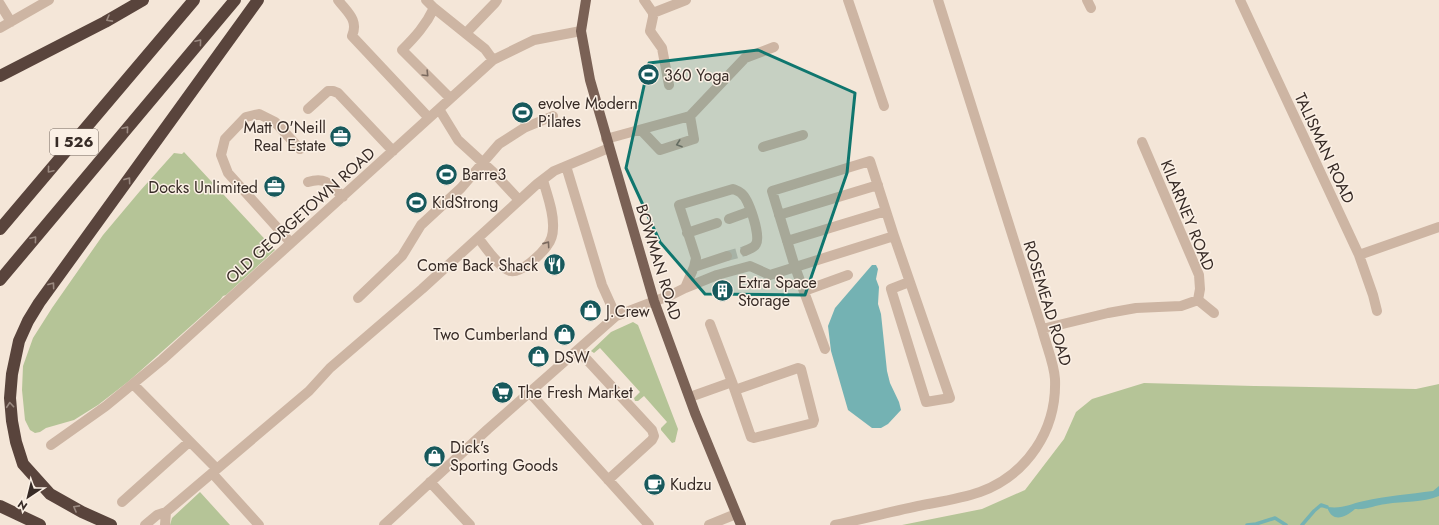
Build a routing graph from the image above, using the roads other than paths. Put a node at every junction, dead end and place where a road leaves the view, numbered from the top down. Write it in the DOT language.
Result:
graph roads {
  1 [pos="49,0"];
  2 [pos="143,0"];
  3 [pos="194,0"];
  4 [pos="235,0"];
  5 [pos="258,0"];
  6 [pos="338,0"];
  7 [pos="426,0"];
  8 [pos="496,0"];
  9 [pos="586,0"];
  10 [pos="644,0"];
  11 [pos="686,0"];
  12 [pos="848,0"];
  13 [pos="938,0"];
  14 [pos="1240,0"];
  15 [pos="0,4"];
  16 [pos="434,8"];
  17 [pos="653,13"];
  18 [pos="11,22"];
  19 [pos="0,28"];
  20 [pos="581,31"];
  21 [pos="466,33"];
  22 [pos="774,47"];
  23 [pos="493,60"];
  24 [pos="0,76"];
  25 [pos="669,85"];
  26 [pos="450,98"];
  27 [pos="884,106"];
  28 [pos="308,109"];
  29 [pos="439,109"];
  30 [pos="553,116"];
  31 [pos="690,116"];
  32 [pos="429,118"];
  33 [pos="641,130"];
  34 [pos="803,135"];
  35 [pos="1142,142"];
  36 [pos="608,144"];
  37 [pos="763,147"];
  38 [pos="300,149"];
  39 [pos="393,151"];
  40 [pos="482,162"];
  41 [pos="566,166"];
  42 [pos="542,180"];
  43 [pos="308,182"];
  44 [pos="878,185"];
  45 [pos="343,196"];
  46 [pos="519,200"];
  47 [pos="886,210"];
  48 [pos="751,211"];
  49 [pos="779,215"];
  50 [pos="729,219"];
  51 [pos="716,223"];
  52 [pos="1439,227"];
  53 [pos="0,229"];
  54 [pos="688,233"];
  55 [pos="894,236"];
  56 [pos="478,238"];
  57 [pos="787,241"];
  58 [pos="291,243"];
  59 [pos="745,251"];
  60 [pos="1359,255"];
  61 [pos="727,256"];
  62 [pos="694,267"];
  63 [pos="796,267"];
  64 [pos="848,274"];
  65 [pos="0,280"];
  66 [pos="910,282"];
  67 [pos="686,288"];
  68 [pos="804,291"];
  69 [pos="358,298"];
  70 [pos="1198,300"];
  71 [pos="654,301"];
  72 [pos="1377,311"];
  73 [pos="1214,313"];
  74 [pos="616,316"];
  75 [pos="710,324"];
  76 [pos="1042,329"];
  77 [pos="825,349"];
  78 [pos="578,350"];
  79 [pos="133,384"];
  80 [pos="733,386"];
  81 [pos="530,393"];
  82 [pos="690,397"];
  83 [pos="189,442"];
  84 [pos="51,445"];
  85 [pos="214,471"];
  86 [pos="608,480"];
  87 [pos="430,482"];
  88 [pos="122,502"];
  89 [pos="0,506"];
  90 [pos="166,512"];
  91 [pos="736,514"];
  92 [pos="40,525"];
  93 [pos="111,525"];
  94 [pos="145,525"];
  95 [pos="165,525"];
  96 [pos="259,525"];
  97 [pos="384,525"];
  98 [pos="470,525"];
  99 [pos="649,525"];
  100 [pos="709,525"];
  101 [pos="741,525"];
  102 [pos="835,525"];
  1 -- 18 [label="street"];
  2 -- 24 [label="highway, one-way"];
  3 -- 53 [label="highway, I 526, one-way"];
  65 -- 4 [label="highway, one-way"];
  93 -- 5 [label="highway, one-way"];
  6 -- 32 [label="street"];
  7 -- 16 [label="street"];
  8 -- 21 [label="street"];
  9 -- 20 [label="main road, BOWMAN ROAD"];
  10 -- 17 [label="street"];
  11 -- 17 [label="street"];
  12 -- 27 [label="street"];
  13 -- 76 [label="street, ROSEMEAD ROAD"];
  14 -- 60 [label="street, TALISMAN ROAD"];
  15 -- 18 [label="street"];
  16 -- 21 [label="street"];
  16 -- 26 [label="street, one-way"];
  17 -- 25 [label="street"];
  18 -- 19 [label="street"];
  20 -- 23 [label="street, OLD GEORGETOWN ROAD"];
  20 -- 36 [label="main road, BOWMAN ROAD"];
  21 -- 23 [label="street"];
  22 -- 31 [label="street"];
  23 -- 26 [label="street, OLD GEORGETOWN ROAD"];
  26 -- 29 [label="street, OLD GEORGETOWN ROAD"];
  28 -- 39 [label="street"];
  29 -- 32 [label="street, OLD GEORGETOWN ROAD"];
  29 -- 40 [label="street"];
  30 -- 40 [label="street"];
  31 -- 33 [label="street"];
  31 -- 33 [label="street, one-way"];
  32 -- 39 [label="street, OLD GEORGETOWN ROAD"];
  33 -- 36 [label="street"];
  34 -- 37 [label="street"];
  35 -- 70 [label="street, KILARNEY ROAD"];
  36 -- 41 [label="street"];
  36 -- 71 [label="main road, BOWMAN ROAD"];
  38 -- 58 [label="street"];
  39 -- 45 [label="street, OLD GEORGETOWN ROAD"];
  40 -- 46 [label="street"];
  40 -- 69 [label="street"];
  41 -- 42 [label="street"];
  41 -- 74 [label="street"];
  42 -- 46 [label="street"];
  56 -- 42 [label="street, one-way"];
  43 -- 45 [label="street"];
  44 -- 47 [label="street"];
  44 -- 49 [label="street"];
  44 -- 49 [label="street"];
  45 -- 58 [label="street, OLD GEORGETOWN ROAD"];
  46 -- 56 [label="street"];
  47 -- 55 [label="street"];
  47 -- 57 [label="street"];
  48 -- 50 [label="street"];
  48 -- 54 [label="street"];
  48 -- 59 [label="street"];
  49 -- 57 [label="street"];
  51 -- 54 [label="street"];
  52 -- 60 [label="street"];
  54 -- 62 [label="street"];
  55 -- 63 [label="street"];
  55 -- 66 [label="street"];
  56 -- 85 [label="street"];
  57 -- 63 [label="street"];
  58 -- 79 [label="street, OLD GEORGETOWN ROAD"];
  60 -- 72 [label="street, TALISMAN ROAD"];
  61 -- 62 [label="street"];
  62 -- 67 [label="street"];
  63 -- 67 [label="street"];
  63 -- 68 [label="street"];
  64 -- 68 [label="street"];
  66 -- 66 [label="street"];
  67 -- 71 [label="street"];
  68 -- 77 [label="street"];
  70 -- 73 [label="street"];
  70 -- 76 [label="street"];
  71 -- 74 [label="street"];
  71 -- 82 [label="main road, BOWMAN ROAD"];
  74 -- 78 [label="street"];
  75 -- 80 [label="street"];
  76 -- 102 [label="street, ROSEMEAD ROAD"];
  78 -- 81 [label="street"];
  78 -- 86 [label="street"];
  79 -- 83 [label="street"];
  79 -- 84 [label="street, OLD GEORGETOWN ROAD"];
  80 -- 80 [label="street"];
  80 -- 82 [label="street"];
  81 -- 86 [label="street"];
  81 -- 87 [label="street"];
  82 -- 91 [label="main road, BOWMAN ROAD"];
  83 -- 85 [label="street"];
  83 -- 88 [label="street"];
  85 -- 90 [label="street"];
  85 -- 96 [label="street"];
  86 -- 99 [label="street"];
  87 -- 97 [label="street"];
  87 -- 98 [label="street"];
  89 -- 92 [label="highway"];
  90 -- 94 [label="street"];
  90 -- 95 [label="street"];
  91 -- 100 [label="street"];
  91 -- 101 [label="main road, BOWMAN ROAD"];
}
